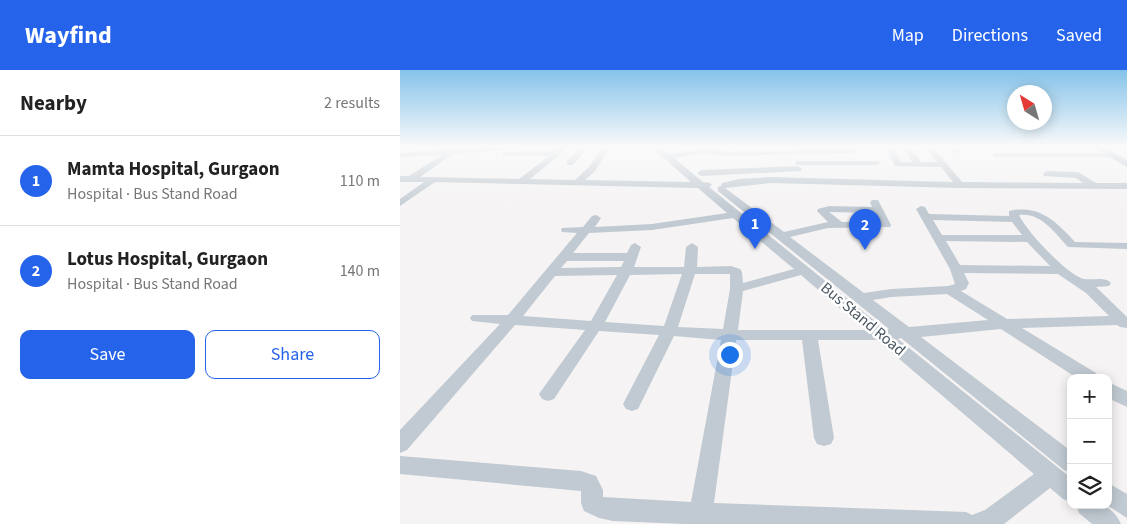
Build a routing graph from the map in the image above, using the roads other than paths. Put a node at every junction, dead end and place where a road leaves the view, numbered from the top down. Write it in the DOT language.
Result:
graph roads {
  1 [pos="427,168"];
  2 [pos="538,168"];
  3 [pos="593,168"];
  4 [pos="692,168"];
  5 [pos="787,168"];
  6 [pos="799,168"];
  7 [pos="946,168"];
  8 [pos="1047,174"];
  9 [pos="400,179"];
  10 [pos="411,179"];
  11 [pos="433,180"];
  12 [pos="522,181"];
  13 [pos="578,182"];
  14 [pos="711,182"];
  15 [pos="800,182"];
  16 [pos="960,186"];
  17 [pos="1127,186"];
  18 [pos="1097,188"];
  19 [pos="1127,191"];
  20 [pos="400,203"];
  21 [pos="877,206"];
  22 [pos="923,213"];
  23 [pos="737,214"];
  24 [pos="1015,219"];
  25 [pos="592,224"];
  26 [pos="839,225"];
  27 [pos="566,230"];
  28 [pos="782,236"];
  29 [pos="938,238"];
  30 [pos="1031,239"];
  31 [pos="1127,246"];
  32 [pos="692,247"];
  33 [pos="564,257"];
  34 [pos="631,258"];
  35 [pos="690,269"];
  36 [pos="956,269"];
  37 [pos="805,270"];
  38 [pos="1062,270"];
  39 [pos="553,272"];
  40 [pos="1104,283"];
  41 [pos="1083,284"];
  42 [pos="737,289"];
  43 [pos="950,290"];
  44 [pos="860,298"];
  45 [pos="477,318"];
  46 [pos="511,321"];
  47 [pos="1003,324"];
  48 [pos="1124,324"];
  49 [pos="594,327"];
  50 [pos="667,331"];
  51 [pos="903,332"];
  52 [pos="808,334"];
  53 [pos="729,335"];
  54 [pos="882,335"];
  55 [pos="1084,374"];
  56 [pos="1112,391"];
  57 [pos="548,394"];
  58 [pos="1127,400"];
  59 [pos="632,404"];
  60 [pos="824,438"];
  61 [pos="400,444"];
  62 [pos="1067,460"];
  63 [pos="400,465"];
  64 [pos="1050,475"];
  65 [pos="1067,489"];
  66 [pos="1112,495"];
  67 [pos="1127,507"];
  68 [pos="1092,509"];
  69 [pos="700,518"];
  70 [pos="814,520"];
  71 [pos="966,524"];
  72 [pos="976,524"];
  73 [pos="1109,524"];
  1 -- 10 [label="street"];
  2 -- 12 [label="street"];
  3 -- 13 [label="street"];
  4 -- 14 [label="street, Bus Stand Road"];
  5 -- 14 [label="street"];
  6 -- 15 [label="street"];
  7 -- 16 [label="street"];
  8 -- 18 [label="street"];
  9 -- 10 [label="street"];
  10 -- 11 [label="street"];
  11 -- 12 [label="street"];
  11 -- 20 [label="street"];
  12 -- 13 [label="street"];
  13 -- 14 [label="street"];
  14 -- 15 [label="street"];
  14 -- 23 [label="street, Bus Stand Road"];
  14 -- 28 [label="street, Bus Stand Road"];
  15 -- 16 [label="street"];
  16 -- 18 [label="street"];
  17 -- 18 [label="street"];
  18 -- 19 [label="street"];
  21 -- 26 [label="street"];
  21 -- 26 [label="street"];
  22 -- 24 [label="street"];
  22 -- 29 [label="street"];
  23 -- 25 [label="street"];
  23 -- 37 [label="street, Bus Stand Road"];
  24 -- 30 [label="street"];
  24 -- 31 [label="street"];
  25 -- 27 [label="street"];
  25 -- 33 [label="street"];
  26 -- 28 [label="street"];
  28 -- 44 [label="street, Bus Stand Road"];
  29 -- 30 [label="street"];
  29 -- 36 [label="street"];
  30 -- 38 [label="street"];
  32 -- 35 [label="street"];
  33 -- 34 [label="street"];
  33 -- 39 [label="street"];
  34 -- 35 [label="street"];
  34 -- 39 [label="street"];
  34 -- 49 [label="street"];
  35 -- 42 [label="street"];
  35 -- 50 [label="street"];
  36 -- 38 [label="street"];
  36 -- 43 [label="street"];
  37 -- 42 [label="street"];
  37 -- 54 [label="street, Bus Stand Road"];
  38 -- 41 [label="street"];
  39 -- 46 [label="street"];
  40 -- 41 [label="street"];
  41 -- 48 [label="street"];
  42 -- 53 [label="street"];
  43 -- 44 [label="street"];
  43 -- 47 [label="street"];
  44 -- 51 [label="street, Bus Stand Road"];
  45 -- 46 [label="street"];
  46 -- 49 [label="street"];
  46 -- 61 [label="street"];
  47 -- 48 [label="street"];
  47 -- 51 [label="street"];
  47 -- 55 [label="street"];
  49 -- 50 [label="street"];
  49 -- 57 [label="street"];
  50 -- 53 [label="street"];
  50 -- 59 [label="street"];
  51 -- 54 [label="street"];
  51 -- 62 [label="street, Bus Stand Road"];
  52 -- 53 [label="street"];
  52 -- 54 [label="street"];
  52 -- 60 [label="street"];
  53 -- 69 [label="street"];
  54 -- 64 [label="street, Bus Stand Road"];
  56 -- 58 [label="street"];
  63 -- 69 [label="street"];
  64 -- 65 [label="street, Bus Stand Road"];
  64 -- 72 [label="street"];
  66 -- 67 [label="street"];
  68 -- 73 [label="street"];
  69 -- 70 [label="street"];
  70 -- 71 [label="street"];
}
